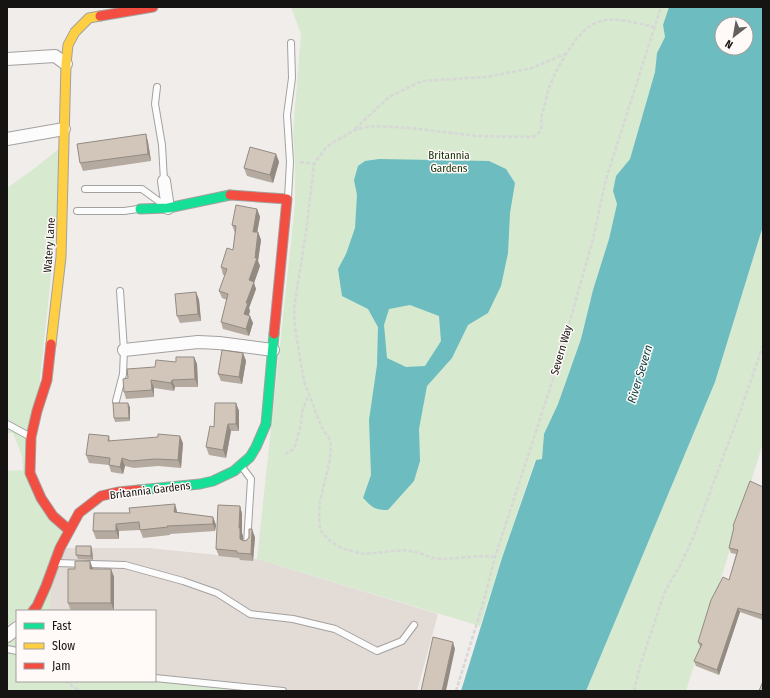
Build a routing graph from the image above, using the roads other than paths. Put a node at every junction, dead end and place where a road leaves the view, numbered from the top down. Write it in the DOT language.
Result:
graph roads {
  1 [pos="153,7"];
  2 [pos="291,43"];
  3 [pos="7,59"];
  4 [pos="66,64"];
  5 [pos="157,88"];
  6 [pos="64,129"];
  7 [pos="7,140"];
  8 [pos="164,181"];
  9 [pos="85,189"];
  10 [pos="288,199"];
  11 [pos="168,208"];
  12 [pos="140,209"];
  13 [pos="77,211"];
  14 [pos="120,290"];
  15 [pos="124,350"];
  16 [pos="273,350"];
  17 [pos="116,401"];
  18 [pos="7,424"];
  19 [pos="31,437"];
  20 [pos="241,465"];
  21 [pos="69,530"];
  22 [pos="247,544"];
  23 [pos="54,563"];
  24 [pos="34,610"];
  25 [pos="414,625"];
  26 [pos="16,629"];
  27 [pos="7,636"];
  28 [pos="156,678"];
  29 [pos="282,691"];
  1 -- 4 [label="street, Watery Lane"];
  2 -- 10 [label="lane, Britannia Gardens"];
  3 -- 4 [label="street"];
  4 -- 6 [label="street, Watery Lane"];
  5 -- 8 [label="lane"];
  6 -- 7 [label="street"];
  6 -- 19 [label="street, Watery Lane"];
  8 -- 11 [label="street"];
  9 -- 11 [label="lane"];
  10 -- 11 [label="street"];
  10 -- 16 [label="street, Britannia Gardens"];
  11 -- 12 [label="street"];
  12 -- 13 [label="lane"];
  14 -- 15 [label="lane"];
  15 -- 16 [label="street"];
  15 -- 17 [label="lane"];
  16 -- 20 [label="street, Britannia Gardens"];
  18 -- 19 [label="lane"];
  19 -- 21 [label="street, Watery Lane"];
  20 -- 21 [label="street, Britannia Gardens"];
  20 -- 22 [label="lane"];
  21 -- 23 [label="street, Britannia Gardens"];
  23 -- 24 [label="street, Britannia Gardens"];
  23 -- 25 [label="lane"];
  26 -- 27 [label="street"];
  28 -- 29 [label="lane"];
}
